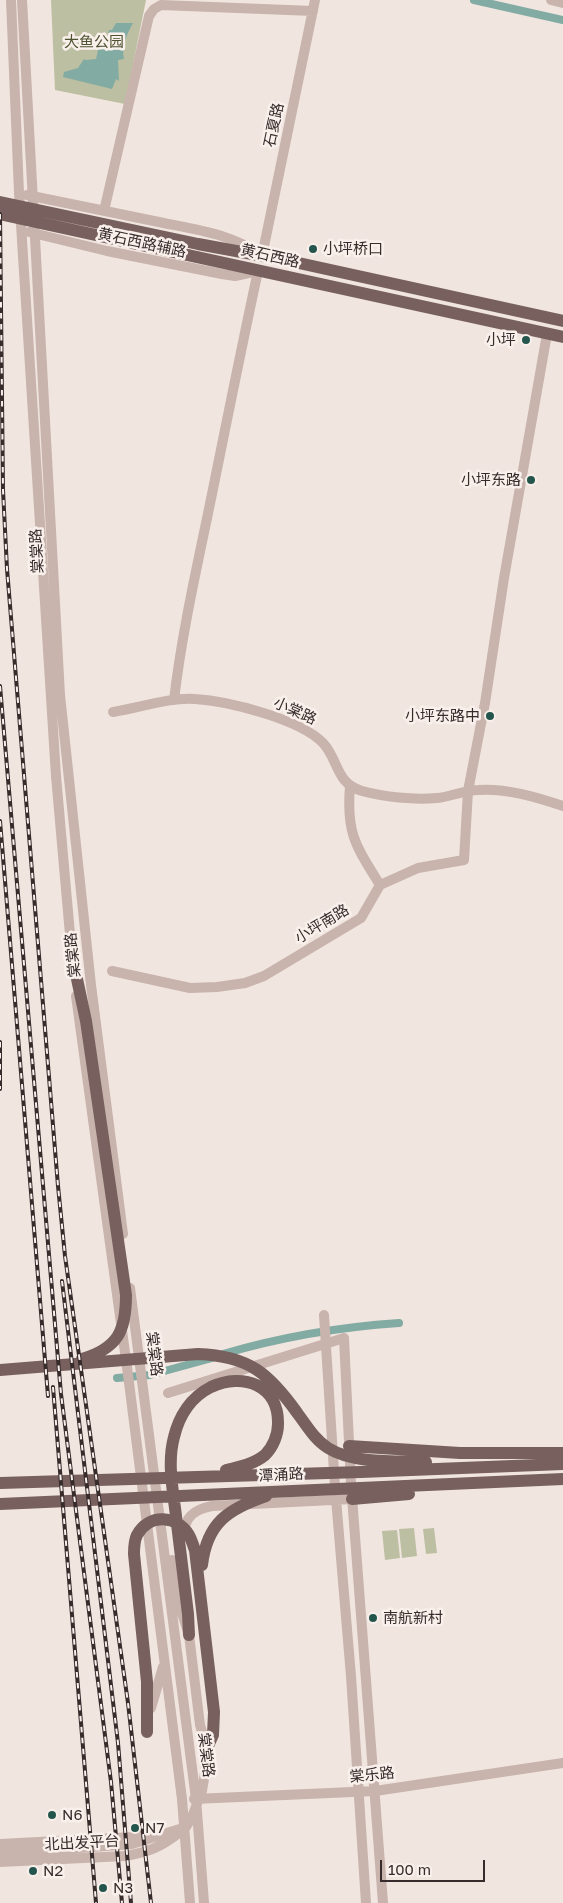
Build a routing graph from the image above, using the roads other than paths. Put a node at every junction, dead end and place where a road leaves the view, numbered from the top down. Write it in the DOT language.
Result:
graph roads {
  1 [pos="11,0"];
  2 [pos="22,0"];
  3 [pos="316,0"];
  4 [pos="551,0"];
  5 [pos="563,3"];
  6 [pos="313,11"];
  7 [pos="19,193"];
  8 [pos="32,196"];
  9 [pos="0,202"];
  10 [pos="86,206"];
  11 [pos="104,211"];
  12 [pos="0,214"];
  13 [pos="22,230"];
  14 [pos="34,233"];
  15 [pos="266,234"];
  16 [pos="237,240"];
  17 [pos="77,244"];
  18 [pos="196,250"];
  19 [pos="262,256"];
  20 [pos="258,271"];
  21 [pos="563,321"];
  22 [pos="547,334"];
  23 [pos="563,337"];
  24 [pos="174,700"];
  25 [pos="113,712"];
  26 [pos="350,786"];
  27 [pos="468,791"];
  28 [pos="563,806"];
  29 [pos="380,885"];
  30 [pos="71,951"];
  31 [pos="112,971"];
  32 [pos="324,1315"];
  33 [pos="326,1344"];
  34 [pos="55,1365"];
  35 [pos="0,1370"];
  36 [pos="168,1393"];
  37 [pos="346,1394"];
  38 [pos="329,1395"];
  39 [pos="172,1444"];
  40 [pos="349,1446"];
  41 [pos="563,1452"];
  42 [pos="153,1462"];
  43 [pos="563,1464"];
  44 [pos="498,1467"];
  45 [pos="182,1477"];
  46 [pos="563,1479"];
  47 [pos="0,1483"];
  48 [pos="563,1487"];
  49 [pos="307,1490"];
  50 [pos="352,1499"];
  51 [pos="336,1500"];
  52 [pos="0,1504"];
  53 [pos="184,1546"];
  54 [pos="199,1585"];
  55 [pos="189,1635"];
  56 [pos="164,1664"];
  57 [pos="146,1732"];
  58 [pos="207,1748"];
  59 [pos="563,1763"];
  60 [pos="375,1792"];
  61 [pos="358,1793"];
  62 [pos="196,1799"];
  63 [pos="182,1800"];
  64 [pos="186,1827"];
  65 [pos="0,1844"];
  66 [pos="0,1854"];
  67 [pos="0,1862"];
  68 [pos="190,1903"];
  69 [pos="204,1903"];
  70 [pos="366,1903"];
  71 [pos="383,1903"];
  1 -- 7 [label="street, 棠棠路"];
  2 -- 8 [label="street, 棠棠路"];
  3 -- 6 [label="street, 石夏路"];
  4 -- 5 [label="street"];
  6 -- 11 [label="street"];
  6 -- 15 [label="street, 石夏路"];
  7 -- 8 [label="street, 黄石西路辅路"];
  7 -- 13 [label="street, 棠棠路"];
  8 -- 10 [label="street, 黄石西路辅路"];
  8 -- 14 [label="street, 棠棠路"];
  9 -- 18 [label="main road, 黄石西路"];
  10 -- 11 [label="street, 黄石西路辅路"];
  10 -- 17 [label="street"];
  11 -- 16 [label="street, 黄石西路辅路"];
  12 -- 18 [label="main road, 黄石西路"];
  13 -- 14 [label="street, 黄石西路辅路"];
  13 -- 30 [label="street, 棠棠路"];
  14 -- 17 [label="street, 黄石西路辅路"];
  14 -- 42 [label="street, 棠棠路"];
  15 -- 16 [label="street"];
  15 -- 19 [label="street, 石夏路"];
  16 -- 19 [label="street"];
  17 -- 20 [label="street, 黄石西路辅路"];
  18 -- 19 [label="main road, 黄石西路"];
  18 -- 20 [label="main road, 黄石西路"];
  19 -- 21 [label="main road, 黄石西路"];
  20 -- 22 [label="main road, 黄石西路"];
  20 -- 24 [label="street"];
  22 -- 23 [label="main road, 黄石西路"];
  22 -- 27 [label="street"];
  24 -- 25 [label="street, 小棠路"];
  24 -- 26 [label="street, 小棠路"];
  26 -- 27 [label="street"];
  26 -- 29 [label="street"];
  27 -- 28 [label="street"];
  27 -- 29 [label="street"];
  29 -- 31 [label="street, 小坪南路"];
  30 -- 34 [label="main road"];
  30 -- 56 [label="street, 棠棠路"];
  32 -- 33 [label="street"];
  33 -- 36 [label="street"];
  33 -- 37 [label="street"];
  33 -- 38 [label="street"];
  34 -- 35 [label="main road"];
  34 -- 44 [label="main road"];
  37 -- 38 [label="street"];
  37 -- 40 [label="street"];
  38 -- 51 [label="street"];
  39 -- 45 [label="main road"];
  39 -- 53 [label="street"];
  39 -- 55 [label="main road"];
  40 -- 41 [label="main road"];
  40 -- 50 [label="street"];
  42 -- 55 [label="street, 北出发平台"];
  42 -- 62 [label="street, 棠棠路"];
  43 -- 44 [label="main road, 潭涌路"];
  44 -- 45 [label="main road, 潭涌路"];
  45 -- 47 [label="main road, 潭涌路"];
  46 -- 49 [label="main road, 潭涌路"];
  48 -- 50 [label="main road"];
  49 -- 52 [label="main road, 潭涌路"];
  49 -- 54 [label="main road"];
  50 -- 51 [label="street"];
  50 -- 60 [label="street"];
  51 -- 53 [label="street"];
  51 -- 61 [label="street"];
  53 -- 62 [label="street"];
  54 -- 57 [label="main road"];
  54 -- 58 [label="main road"];
  55 -- 58 [label="street, 北出发平台"];
  56 -- 57 [label="street"];
  56 -- 63 [label="street, 棠棠路"];
  58 -- 64 [label="street, 北出发平台"];
  59 -- 60 [label="street, 棠乐路"];
  60 -- 61 [label="street, 棠乐路"];
  60 -- 71 [label="street"];
  61 -- 62 [label="street, 棠乐路"];
  61 -- 70 [label="street"];
  62 -- 63 [label="street, 棠乐路"];
  62 -- 69 [label="street, 棠棠路"];
  63 -- 68 [label="street, 棠棠路"];
  64 -- 65 [label="street, 北出发平台"];
  64 -- 66 [label="street, 北出发平台"];
  64 -- 67 [label="street, 北出发平台"];
}
